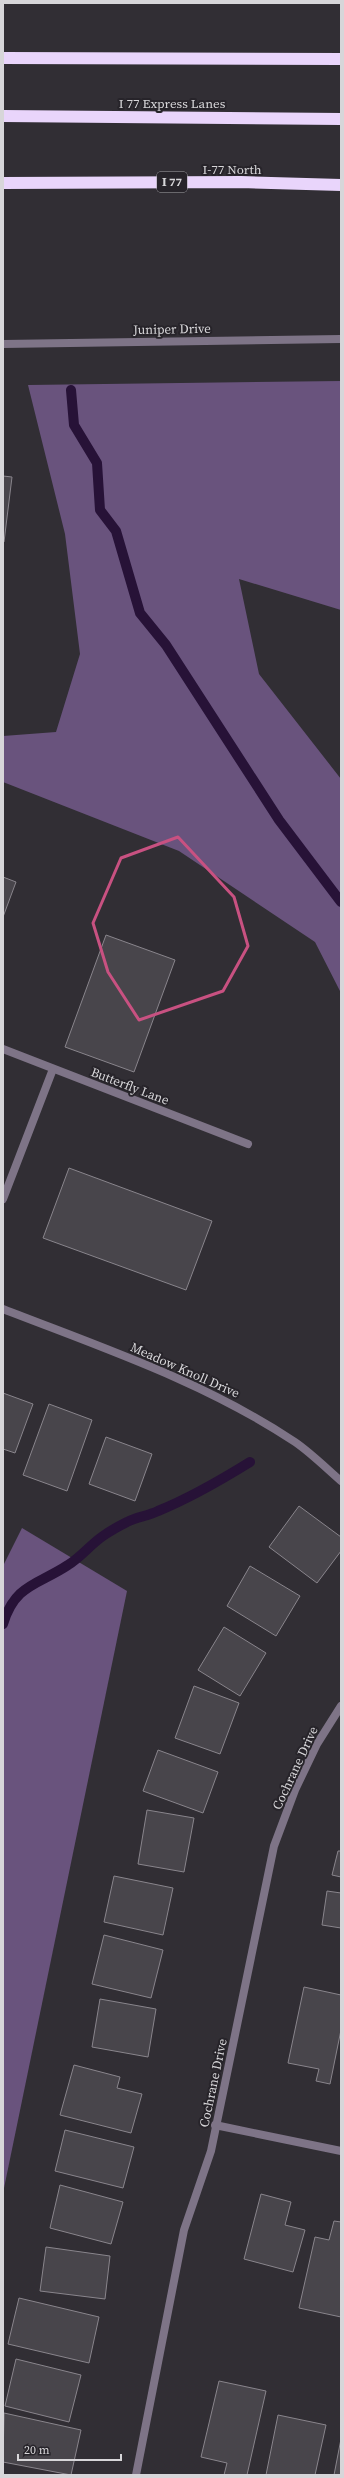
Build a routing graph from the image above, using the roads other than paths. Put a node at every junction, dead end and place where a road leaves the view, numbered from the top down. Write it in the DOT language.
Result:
graph roads {
  1 [pos="3,58"];
  2 [pos="341,59"];
  3 [pos="3,116"];
  4 [pos="341,119"];
  5 [pos="3,183"];
  6 [pos="341,185"];
  7 [pos="341,339"];
  8 [pos="3,344"];
  9 [pos="3,1049"];
  10 [pos="53,1068"];
  11 [pos="248,1144"];
  12 [pos="3,1199"];
  13 [pos="3,1309"];
  14 [pos="341,1481"];
  15 [pos="341,1706"];
  16 [pos="215,2125"];
  17 [pos="341,2151"];
  18 [pos="136,2475"];
  1 -- 2 [label="highway"];
  3 -- 4 [label="highway, I 77 Express Lanes"];
  5 -- 6 [label="highway, I-77 North / I 77"];
  7 -- 8 [label="street, Juniper Drive"];
  9 -- 10 [label="street, Butterfly Lane"];
  10 -- 11 [label="street, Butterfly Lane"];
  10 -- 12 [label="street"];
  13 -- 14 [label="street, Meadow Knoll Drive"];
  15 -- 16 [label="street, Cochrane Drive"];
  16 -- 17 [label="street"];
  16 -- 18 [label="street, Cochrane Drive"];
}
